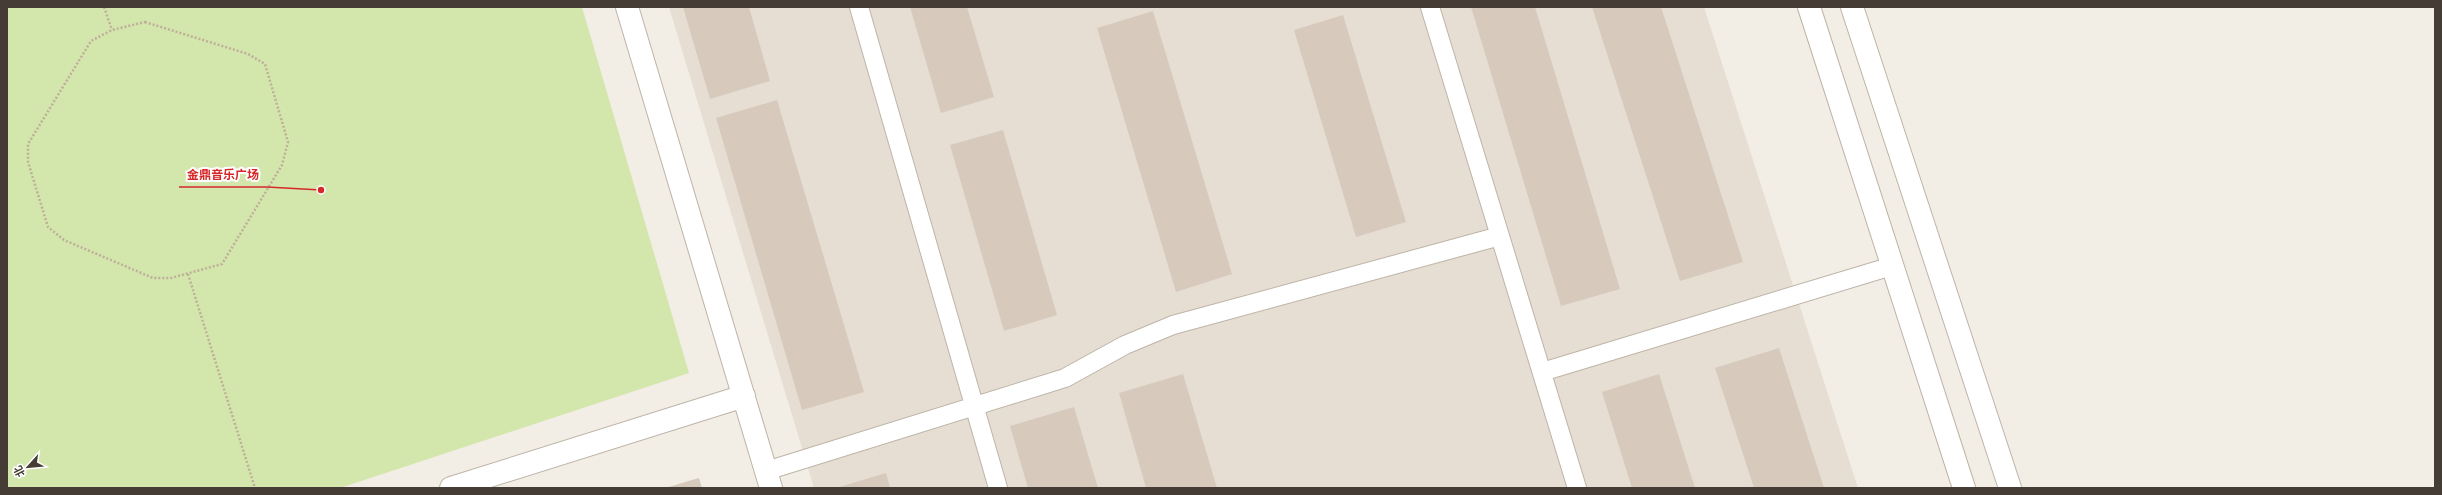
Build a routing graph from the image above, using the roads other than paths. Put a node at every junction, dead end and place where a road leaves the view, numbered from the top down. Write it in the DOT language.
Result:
graph roads {
  1 [pos="627,7"];
  2 [pos="859,7"];
  3 [pos="1430,7"];
  4 [pos="1809,7"];
  5 [pos="1852,7"];
  6 [pos="1500,236"];
  7 [pos="1892,266"];
  8 [pos="1542,372"];
  9 [pos="744,396"];
  10 [pos="975,406"];
  11 [pos="769,479"];
  12 [pos="451,488"];
  13 [pos="998,488"];
  14 [pos="1577,488"];
  15 [pos="1964,488"];
  16 [pos="2010,488"];
  1 -- 9 [label="street"];
  2 -- 10 [label="lane"];
  3 -- 6 [label="lane"];
  4 -- 7 [label="street"];
  5 -- 16 [label="street"];
  6 -- 8 [label="lane"];
  6 -- 10 [label="lane"];
  7 -- 8 [label="lane"];
  7 -- 15 [label="street"];
  8 -- 14 [label="lane"];
  9 -- 11 [label="street"];
  9 -- 12 [label="street"];
  10 -- 11 [label="lane"];
  10 -- 13 [label="lane"];
}
